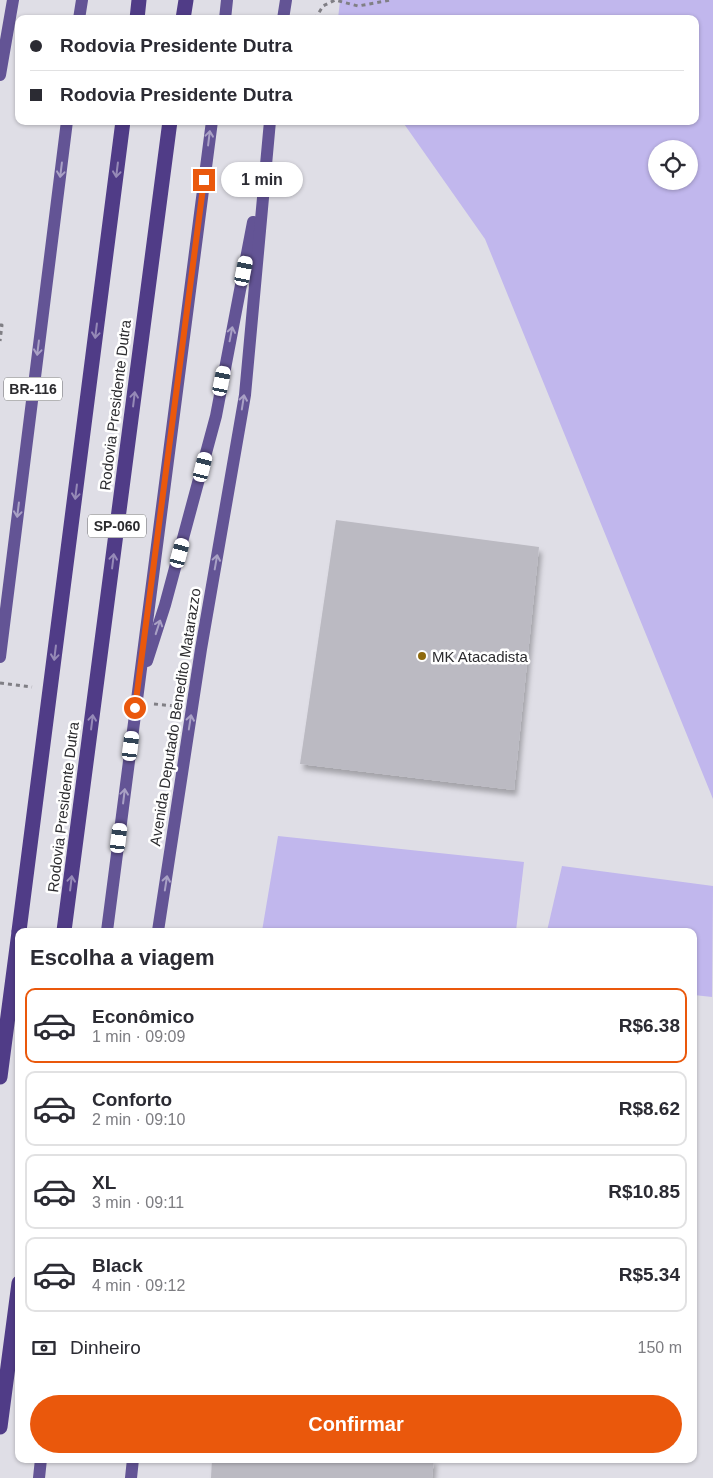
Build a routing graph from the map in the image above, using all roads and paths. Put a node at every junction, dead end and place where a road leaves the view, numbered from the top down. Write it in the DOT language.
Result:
graph roads {
  1 [pos="13,0"];
  2 [pos="82,0"];
  3 [pos="139,0"];
  4 [pos="186,0"];
  5 [pos="228,0"];
  6 [pos="286,0"];
  7 [pos="391,0"];
  8 [pos="80,15"];
  9 [pos="137,15"];
  10 [pos="184,15"];
  11 [pos="226,15"];
  12 [pos="284,15"];
  13 [pos="317,15"];
  14 [pos="0,75"];
  15 [pos="66,125"];
  16 [pos="122,125"];
  17 [pos="169,125"];
  18 [pos="211,125"];
  19 [pos="270,125"];
  20 [pos="266,154"];
  21 [pos="0,325"];
  22 [pos="0,340"];
  23 [pos="0,657"];
  24 [pos="138,690"];
  25 [pos="20,928"];
  26 [pos="64,928"];
  27 [pos="107,928"];
  28 [pos="158,928"];
  29 [pos="15,963"];
  30 [pos="0,1077"];
  31 [pos="15,1313"];
  32 [pos="0,1427"];
  33 [pos="41,1463"];
  34 [pos="133,1463"];
  35 [pos="39,1478"];
  36 [pos="132,1478"];
  1 -- 14 [label="main road"];
  2 -- 8 [label="main road"];
  3 -- 9 [label="highway"];
  4 -- 10 [label="highway"];
  5 -- 11 [label="main road"];
  6 -- 12 [label="main road"];
  7 -- 13 [label="path"];
  15 -- 23 [label="main road, BR-116, one-way"];
  16 -- 25 [label="highway, Rodovia Presidente Dutra / SP-060, one-way"];
  26 -- 17 [label="highway, Rodovia Presidente Dutra / SP-060, one-way"];
  24 -- 18 [label="main road, one-way"];
  19 -- 20 [label="main road, Avenida Deputado Benedito Matarazzo"];
  24 -- 20 [label="main road, one-way"];
  28 -- 20 [label="main road, Avenida Deputado Benedito Matarazzo, one-way"];
  21 -- 22 [label="path"];
  27 -- 24 [label="main road, one-way"];
  29 -- 30 [label="highway, Rodovia Presidente Dutra / SP-060"];
  31 -- 32 [label="highway"];
  33 -- 35 [label="main road"];
  34 -- 36 [label="main road"];
}
